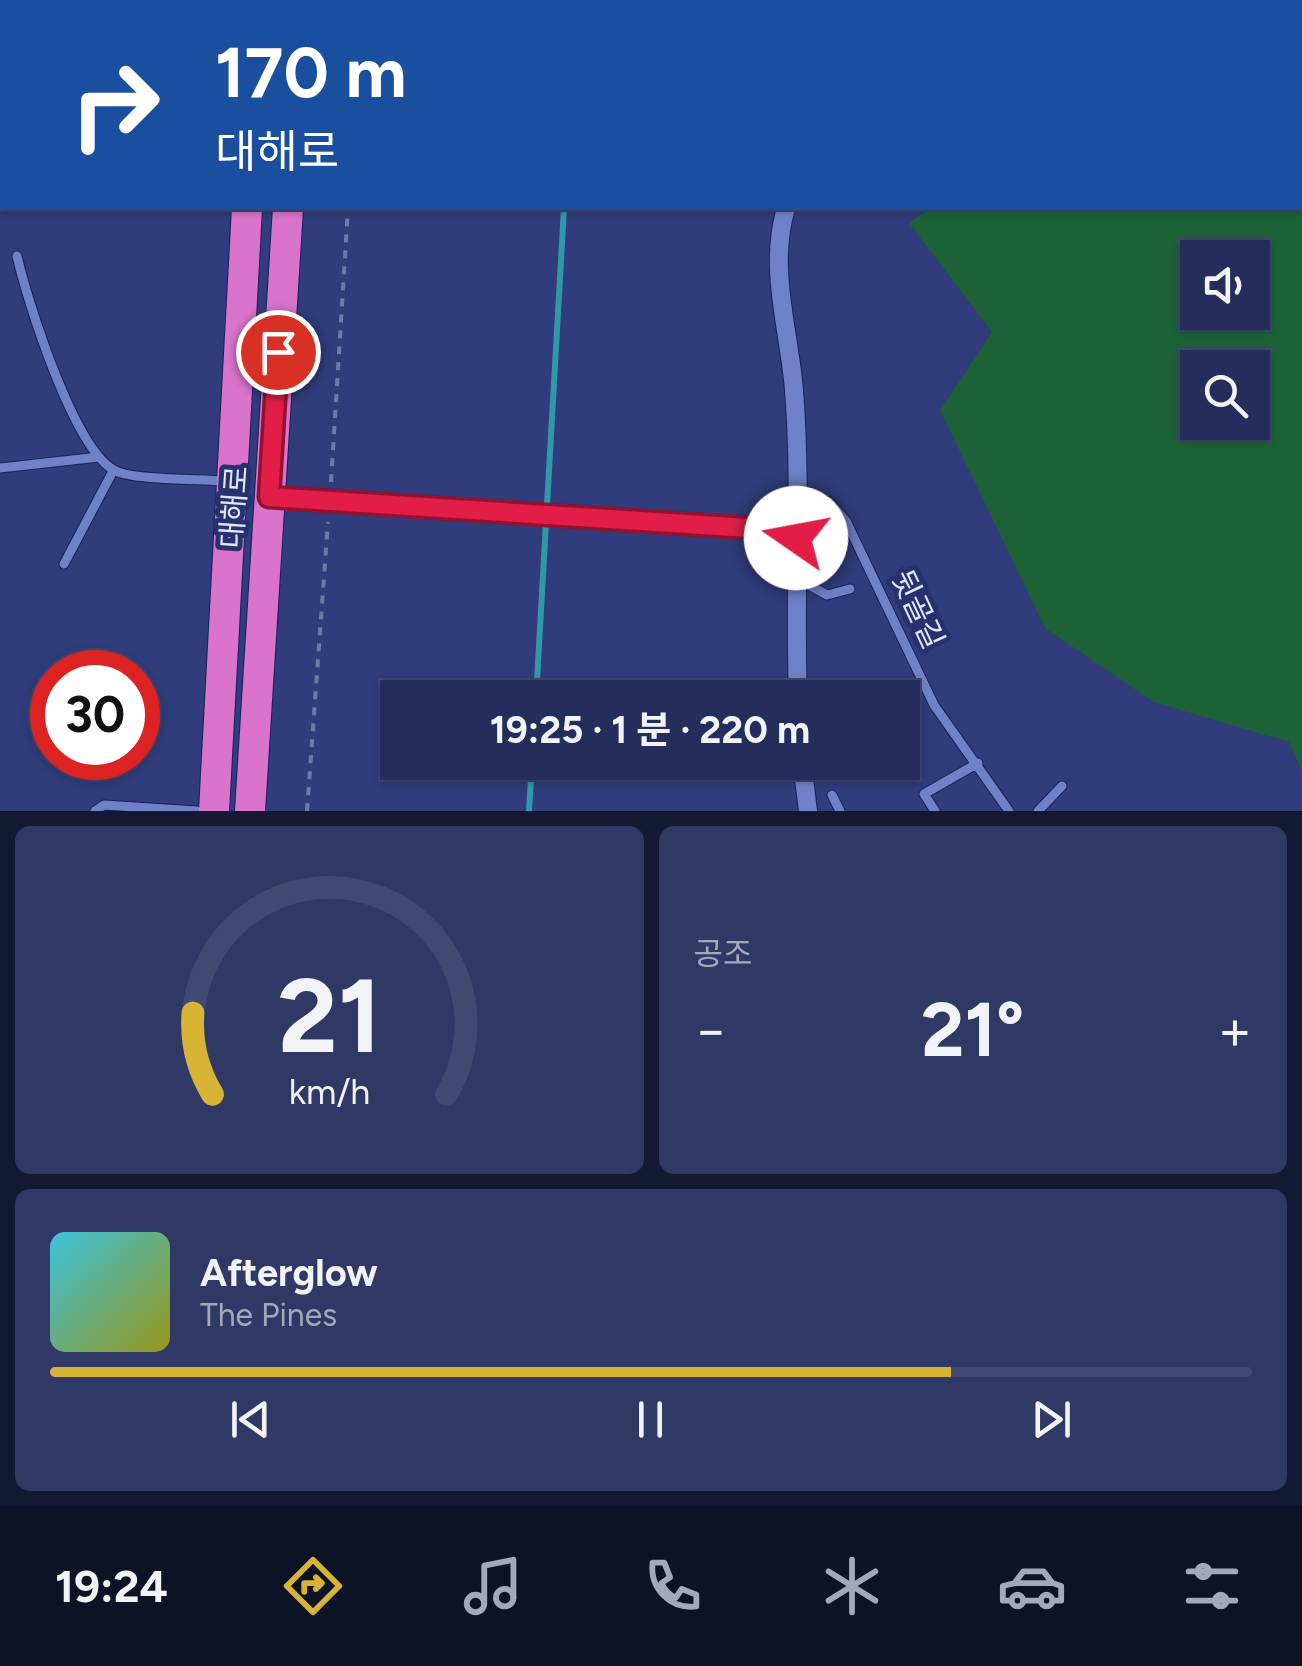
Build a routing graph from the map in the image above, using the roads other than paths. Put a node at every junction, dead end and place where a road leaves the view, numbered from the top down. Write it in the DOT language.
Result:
graph roads {
  1 [pos="247,210"];
  2 [pos="288,210"];
  3 [pos="786,210"];
  4 [pos="17,256"];
  5 [pos="100,456"];
  6 [pos="0,468"];
  7 [pos="113,471"];
  8 [pos="232,482"];
  9 [pos="799,496"];
  10 [pos="269,497"];
  11 [pos="796,531"];
  12 [pos="64,564"];
  13 [pos="795,578"];
  14 [pos="850,589"];
  15 [pos="798,680"];
  16 [pos="978,763"];
  17 [pos="804,780"];
  18 [pos="1062,786"];
  19 [pos="832,795"];
  20 [pos="95,811"];
  21 [pos="196,811"];
  22 [pos="214,811"];
  23 [pos="250,811"];
  24 [pos="808,811"];
  25 [pos="840,811"];
  26 [pos="935,811"];
  27 [pos="1009,811"];
  28 [pos="1038,811"];
  1 -- 8 [label="highway, 대해로"];
  2 -- 10 [label="highway, 대해로"];
  3 -- 9 [label="street"];
  4 -- 5 [label="lane"];
  5 -- 6 [label="lane"];
  5 -- 7 [label="lane"];
  7 -- 8 [label="lane, 대해로"];
  7 -- 12 [label="lane"];
  8 -- 22 [label="highway, 대해로"];
  9 -- 11 [label="street"];
  9 -- 16 [label="lane, 뒷골길"];
  10 -- 11 [label="street"];
  10 -- 23 [label="highway, 대해로"];
  11 -- 13 [label="street"];
  13 -- 14 [label="lane"];
  13 -- 15 [label="street"];
  16 -- 26 [label="lane"];
  16 -- 27 [label="lane, 뒷골길"];
  17 -- 24 [label="street"];
  18 -- 28 [label="lane"];
  19 -- 25 [label="lane"];
  20 -- 21 [label="lane"];
}
